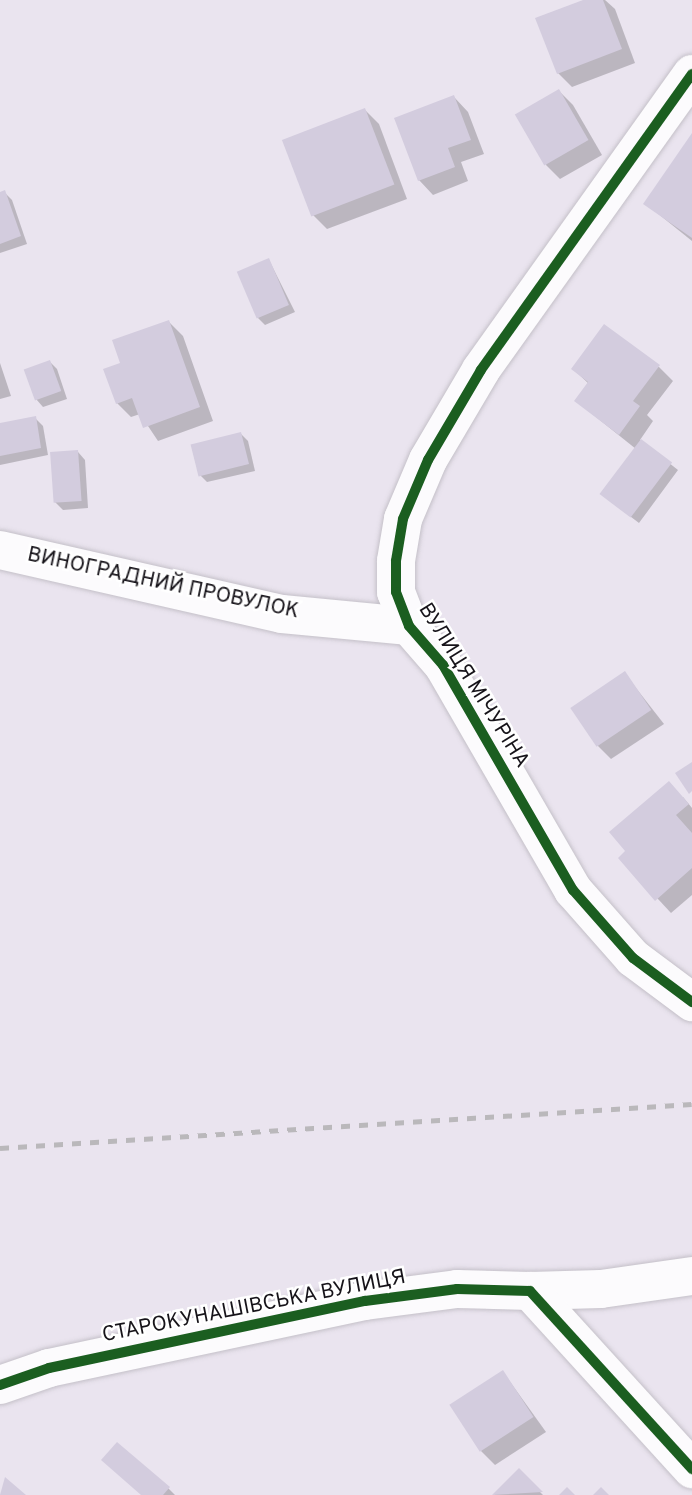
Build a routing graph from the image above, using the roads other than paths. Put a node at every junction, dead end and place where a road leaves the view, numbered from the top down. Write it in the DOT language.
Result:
graph roads {
  1 [pos="692,74"];
  2 [pos="0,550"];
  3 [pos="396,561"];
  4 [pos="341,617"];
  5 [pos="409,626"];
  6 [pos="692,1002"];
  7 [pos="692,1276"];
  8 [pos="530,1291"];
  9 [pos="0,1385"];
  10 [pos="692,1469"];
  1 -- 3 [label="street, ВУЛИЦЯ МІЧУРІНА"];
  2 -- 4 [label="street, ВИНОГРАДНИЙ ПРОВУЛОК"];
  3 -- 4 [label="street"];
  3 -- 5 [label="street, ВУЛИЦЯ МІЧУРІНА"];
  4 -- 5 [label="street, ВИНОГРАДНИЙ ПРОВУЛОК"];
  5 -- 6 [label="street, ВУЛИЦЯ МІЧУРІНА"];
  7 -- 8 [label="street, СТАРОКУНАШІВСЬКА ВУЛИЦЯ"];
  8 -- 9 [label="street, СТАРОКУНАШІВСЬКА ВУЛИЦЯ"];
  8 -- 10 [label="street"];
}
